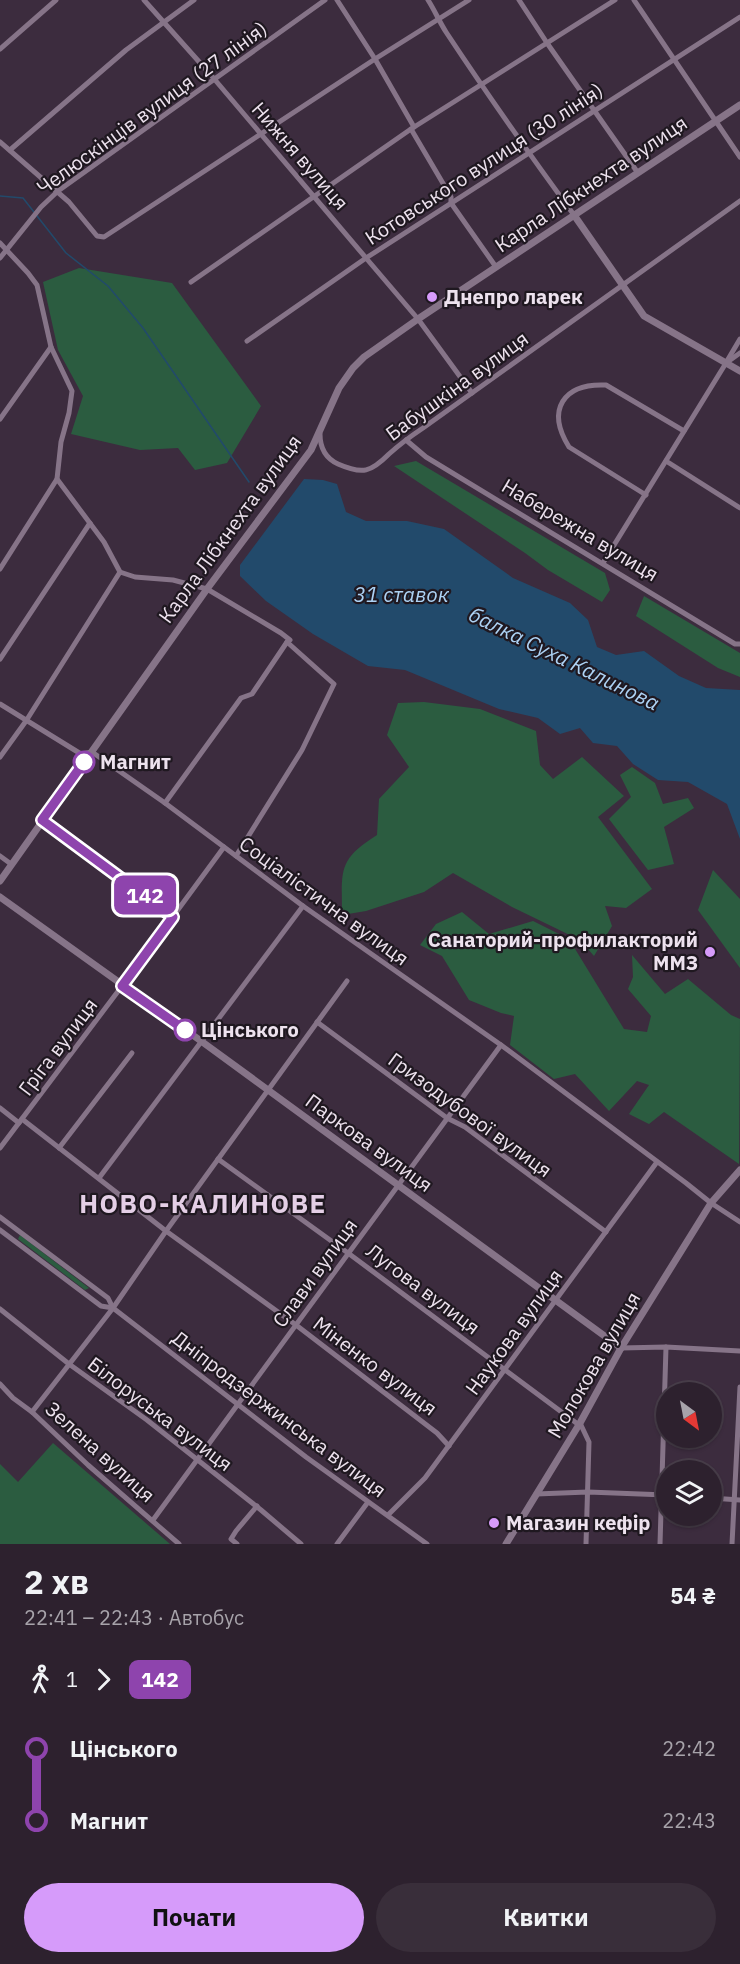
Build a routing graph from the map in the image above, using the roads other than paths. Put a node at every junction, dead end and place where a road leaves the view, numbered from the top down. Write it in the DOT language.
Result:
graph roads {
  1 [pos="56,0"];
  2 [pos="144,0"];
  3 [pos="194,0"];
  4 [pos="325,0"];
  5 [pos="337,0"];
  6 [pos="428,0"];
  7 [pos="469,0"];
  8 [pos="519,0"];
  9 [pos="615,0"];
  10 [pos="634,0"];
  11 [pos="740,17"];
  12 [pos="438,19"];
  13 [pos="163,21"];
  14 [pos="547,43"];
  15 [pos="0,49"];
  16 [pos="375,59"];
  17 [pos="674,60"];
  18 [pos="215,80"];
  19 [pos="482,85"];
  20 [pos="740,105"];
  21 [pos="595,110"];
  22 [pos="714,121"];
  23 [pos="413,128"];
  24 [pos="260,134"];
  25 [pos="0,142"];
  26 [pos="10,150"];
  27 [pos="529,153"];
  28 [pos="740,158"];
  29 [pos="638,172"];
  30 [pos="58,191"];
  31 [pos="314,196"];
  32 [pos="740,201"];
  33 [pos="451,203"];
  34 [pos="574,215"];
  35 [pos="0,243"];
  36 [pos="6,250"];
  37 [pos="0,258"];
  38 [pos="366,258"];
  39 [pos="496,267"];
  40 [pos="191,282"];
  41 [pos="622,286"];
  42 [pos="418,319"];
  43 [pos="740,339"];
  44 [pos="247,341"];
  45 [pos="51,346"];
  46 [pos="740,353"];
  47 [pos="726,363"];
  48 [pos="740,371"];
  49 [pos="472,393"];
  50 [pos="0,419"];
  51 [pos="684,430"];
  52 [pos="320,432"];
  53 [pos="406,440"];
  54 [pos="666,461"];
  55 [pos="57,479"];
  56 [pos="646,495"];
  57 [pos="740,508"];
  58 [pos="90,522"];
  59 [pos="603,563"];
  60 [pos="0,569"];
  61 [pos="120,572"];
  62 [pos="207,589"];
  63 [pos="287,642"];
  64 [pos="740,644"];
  65 [pos="0,659"];
  66 [pos="0,704"];
  67 [pos="26,721"];
  68 [pos="92,752"];
  69 [pos="0,757"];
  70 [pos="165,803"];
  71 [pos="42,820"];
  72 [pos="224,847"];
  73 [pos="0,856"];
  74 [pos="236,856"];
  75 [pos="11,864"];
  76 [pos="0,881"];
  77 [pos="0,897"];
  78 [pos="303,906"];
  79 [pos="173,917"];
  80 [pos="347,981"];
  81 [pos="122,986"];
  82 [pos="316,1022"];
  83 [pos="201,1041"];
  84 [pos="501,1045"];
  85 [pos="132,1053"];
  86 [pos="267,1090"];
  87 [pos="0,1108"];
  88 [pos="447,1118"];
  89 [pos="20,1121"];
  90 [pos="0,1148"];
  91 [pos="59,1149"];
  92 [pos="218,1159"];
  93 [pos="657,1162"];
  94 [pos="740,1170"];
  95 [pos="99,1178"];
  96 [pos="398,1185"];
  97 [pos="711,1203"];
  98 [pos="0,1217"];
  99 [pos="740,1222"];
  100 [pos="0,1230"];
  101 [pos="166,1231"];
  102 [pos="606,1232"];
  103 [pos="348,1253"];
  104 [pos="555,1301"];
  105 [pos="113,1308"];
  106 [pos="0,1309"];
  107 [pos="296,1325"];
  108 [pos="666,1347"];
  109 [pos="621,1348"];
  110 [pos="740,1351"];
  111 [pos="69,1364"];
  112 [pos="506,1370"];
  113 [pos="0,1384"];
  114 [pos="740,1387"];
  115 [pos="237,1403"];
  116 [pos="32,1412"];
  117 [pos="580,1424"];
  118 [pos="449,1446"];
  119 [pos="195,1459"];
  120 [pos="664,1460"];
  121 [pos="588,1492"];
  122 [pos="536,1494"];
  123 [pos="656,1494"];
  124 [pos="722,1499"];
  125 [pos="737,1500"];
  126 [pos="368,1502"];
  127 [pos="257,1506"];
  128 [pos="388,1515"];
  129 [pos="153,1520"];
  130 [pos="661,1526"];
  131 [pos="179,1544"];
  132 [pos="237,1544"];
  133 [pos="301,1544"];
  134 [pos="338,1544"];
  135 [pos="427,1544"];
  136 [pos="506,1544"];
  137 [pos="586,1544"];
  138 [pos="660,1544"];
  139 [pos="732,1544"];
  1 -- 15 [label="street"];
  2 -- 13 [label="street, Нижня вулиця"];
  3 -- 13 [label="street"];
  4 -- 18 [label="street, Челюскінців вулиця (27 лiнiя)"];
  5 -- 16 [label="street"];
  6 -- 12 [label="street"];
  7 -- 12 [label="street"];
  8 -- 14 [label="street"];
  9 -- 14 [label="street"];
  10 -- 17 [label="street"];
  11 -- 17 [label="street, Котовського вулиця (30 лiнiя)"];
  12 -- 16 [label="street"];
  12 -- 19 [label="street"];
  13 -- 18 [label="street, Нижня вулиця"];
  13 -- 26 [label="street"];
  14 -- 19 [label="street"];
  14 -- 21 [label="street"];
  16 -- 23 [label="street"];
  16 -- 24 [label="street"];
  17 -- 21 [label="street, Котовського вулиця (30 лiнiя)"];
  17 -- 22 [label="street"];
  18 -- 24 [label="street, Нижня вулиця"];
  18 -- 30 [label="street, Челюскінців вулиця (27 лiнiя)"];
  19 -- 23 [label="street"];
  19 -- 27 [label="street"];
  20 -- 22 [label="street, Карла Лібкнехта вулиця"];
  21 -- 27 [label="street, Котовського вулиця (30 лiнiя)"];
  21 -- 29 [label="street"];
  22 -- 28 [label="street"];
  22 -- 29 [label="street, Карла Лібкнехта вулиця"];
  23 -- 31 [label="street"];
  23 -- 33 [label="street"];
  24 -- 30 [label="street"];
  24 -- 31 [label="street, Нижня вулиця"];
  25 -- 26 [label="street"];
  26 -- 30 [label="street"];
  27 -- 33 [label="street, Котовського вулиця (30 лiнiя)"];
  27 -- 34 [label="street"];
  29 -- 34 [label="street, Карла Лібкнехта вулиця"];
  30 -- 36 [label="street, Челюскінців вулиця (27 лiнiя)"];
  31 -- 38 [label="street, Нижня вулиця"];
  31 -- 40 [label="street"];
  32 -- 41 [label="street, Бабушкіна вулиця"];
  33 -- 38 [label="street, Котовського вулиця (30 лiнiя)"];
  33 -- 39 [label="street"];
  34 -- 39 [label="street, Карла Лібкнехта вулиця"];
  34 -- 41 [label="street"];
  35 -- 36 [label="street"];
  36 -- 37 [label="street, Челюскінців вулиця (27 лiнiя)"];
  36 -- 45 [label="street"];
  38 -- 42 [label="street, Нижня вулиця"];
  38 -- 44 [label="street, Котовського вулиця (30 лiнiя)"];
  39 -- 42 [label="street, Карла Лібкнехта вулиця"];
  41 -- 47 [label="street"];
  41 -- 49 [label="street, Бабушкіна вулиця"];
  42 -- 49 [label="street, Нижня вулиця"];
  42 -- 52 [label="street, Карла Лібкнехта вулиця"];
  43 -- 47 [label="street"];
  45 -- 50 [label="street"];
  45 -- 55 [label="street"];
  46 -- 47 [label="street"];
  47 -- 48 [label="street"];
  47 -- 51 [label="street"];
  49 -- 53 [label="street, Бабушкіна вулиця"];
  51 -- 54 [label="street"];
  51 -- 56 [label="street"];
  52 -- 53 [label="street, Бабушкіна вулиця"];
  52 -- 62 [label="street, Карла Лібкнехта вулиця"];
  53 -- 59 [label="street, Набережна вулиця"];
  54 -- 56 [label="street"];
  54 -- 57 [label="street"];
  55 -- 58 [label="street"];
  55 -- 60 [label="street"];
  56 -- 59 [label="street"];
  58 -- 61 [label="street"];
  58 -- 65 [label="street"];
  59 -- 64 [label="street, Набережна вулиця"];
  61 -- 62 [label="street"];
  61 -- 67 [label="street"];
  62 -- 63 [label="street"];
  62 -- 68 [label="street, Карла Лібкнехта вулиця"];
  63 -- 70 [label="street"];
  63 -- 74 [label="street"];
  66 -- 67 [label="street, Соціалістична вулиця"];
  67 -- 68 [label="street, Соціалістична вулиця"];
  67 -- 69 [label="street"];
  68 -- 70 [label="street, Соціалістична вулиця"];
  68 -- 71 [label="street, Карла Лібкнехта вулиця"];
  70 -- 72 [label="street, Соціалістична вулиця"];
  71 -- 75 [label="street, Карла Лібкнехта вулиця"];
  71 -- 79 [label="street"];
  72 -- 74 [label="street, Соціалістична вулиця"];
  72 -- 79 [label="street, Гріга вулиця"];
  73 -- 75 [label="street"];
  74 -- 78 [label="street, Соціалістична вулиця"];
  75 -- 76 [label="street, Карла Лібкнехта вулиця"];
  77 -- 81 [label="street, Паркова вулиця"];
  78 -- 83 [label="street"];
  78 -- 84 [label="street, Соціалістична вулиця"];
  79 -- 81 [label="street, Гріга вулиця"];
  80 -- 82 [label="street"];
  81 -- 83 [label="street, Паркова вулиця"];
  81 -- 89 [label="street, Гріга вулиця"];
  82 -- 86 [label="street"];
  82 -- 88 [label="street, Гризодубової вулиця"];
  83 -- 86 [label="street, Паркова вулиця"];
  83 -- 95 [label="street"];
  84 -- 88 [label="street, Слави вулиця"];
  84 -- 93 [label="street, Соціалістична вулиця"];
  85 -- 91 [label="street"];
  86 -- 92 [label="street"];
  86 -- 96 [label="street, Паркова вулиця"];
  87 -- 89 [label="street, Міненко вулиця"];
  88 -- 96 [label="street, Слави вулиця"];
  88 -- 102 [label="street, Гризодубової вулиця"];
  89 -- 90 [label="street, Гріга вулиця"];
  89 -- 91 [label="street, Міненко вулиця"];
  91 -- 95 [label="street, Міненко вулиця"];
  92 -- 101 [label="street"];
  92 -- 103 [label="street, Лугова вулиця"];
  93 -- 97 [label="street, Соціалістична вулиця"];
  93 -- 102 [label="street, Наукова вулиця"];
  94 -- 97 [label="street"];
  95 -- 101 [label="street, Міненко вулиця"];
  96 -- 103 [label="street, Слави вулиця"];
  96 -- 104 [label="street, Паркова вулиця"];
  97 -- 99 [label="street, Соціалістична вулиця"];
  97 -- 109 [label="street, Молокова вулиця"];
  98 -- 105 [label="street, Дніпродзержинська вулиця"];
  100 -- 105 [label="street, Дніпродзержинська вулиця"];
  101 -- 105 [label="street"];
  101 -- 107 [label="street, Міненко вулиця"];
  102 -- 104 [label="street, Наукова вулиця"];
  103 -- 107 [label="street, Слави вулиця"];
  103 -- 112 [label="street, Лугова вулиця"];
  104 -- 109 [label="street, Паркова вулиця"];
  104 -- 112 [label="street, Наукова вулиця"];
  105 -- 111 [label="street"];
  105 -- 115 [label="street, Дніпродзержинська вулиця"];
  106 -- 111 [label="street, Білоруська вулиця"];
  107 -- 115 [label="street, Слави вулиця"];
  107 -- 118 [label="street, Міненко вулиця"];
  108 -- 109 [label="street"];
  108 -- 110 [label="street"];
  108 -- 120 [label="street"];
  109 -- 117 [label="street, Молокова вулиця"];
  111 -- 116 [label="street"];
  111 -- 119 [label="street, Білоруська вулиця"];
  112 -- 117 [label="street, Лугова вулиця"];
  112 -- 118 [label="street, Наукова вулиця"];
  113 -- 116 [label="street, Зелена вулиця"];
  114 -- 125 [label="street"];
  115 -- 119 [label="street, Слави вулиця"];
  115 -- 126 [label="street, Дніпродзержинська вулиця"];
  116 -- 129 [label="street, Зелена вулиця"];
  117 -- 121 [label="street"];
  117 -- 122 [label="street, Молокова вулиця"];
  118 -- 128 [label="street, Наукова вулиця"];
  119 -- 127 [label="street, Білоруська вулиця"];
  119 -- 129 [label="street, Слави вулиця"];
  121 -- 122 [label="street"];
  121 -- 123 [label="street"];
  121 -- 137 [label="street"];
  122 -- 136 [label="street, Молокова вулиця"];
  124 -- 125 [label="street"];
  125 -- 139 [label="street"];
  126 -- 128 [label="street, Дніпродзержинська вулиця"];
  126 -- 134 [label="street"];
  127 -- 132 [label="street"];
  127 -- 133 [label="street, Білоруська вулиця"];
  128 -- 135 [label="street, Дніпродзержинська вулиця"];
  129 -- 131 [label="street, Зелена вулиця"];
  130 -- 138 [label="street"];
}
